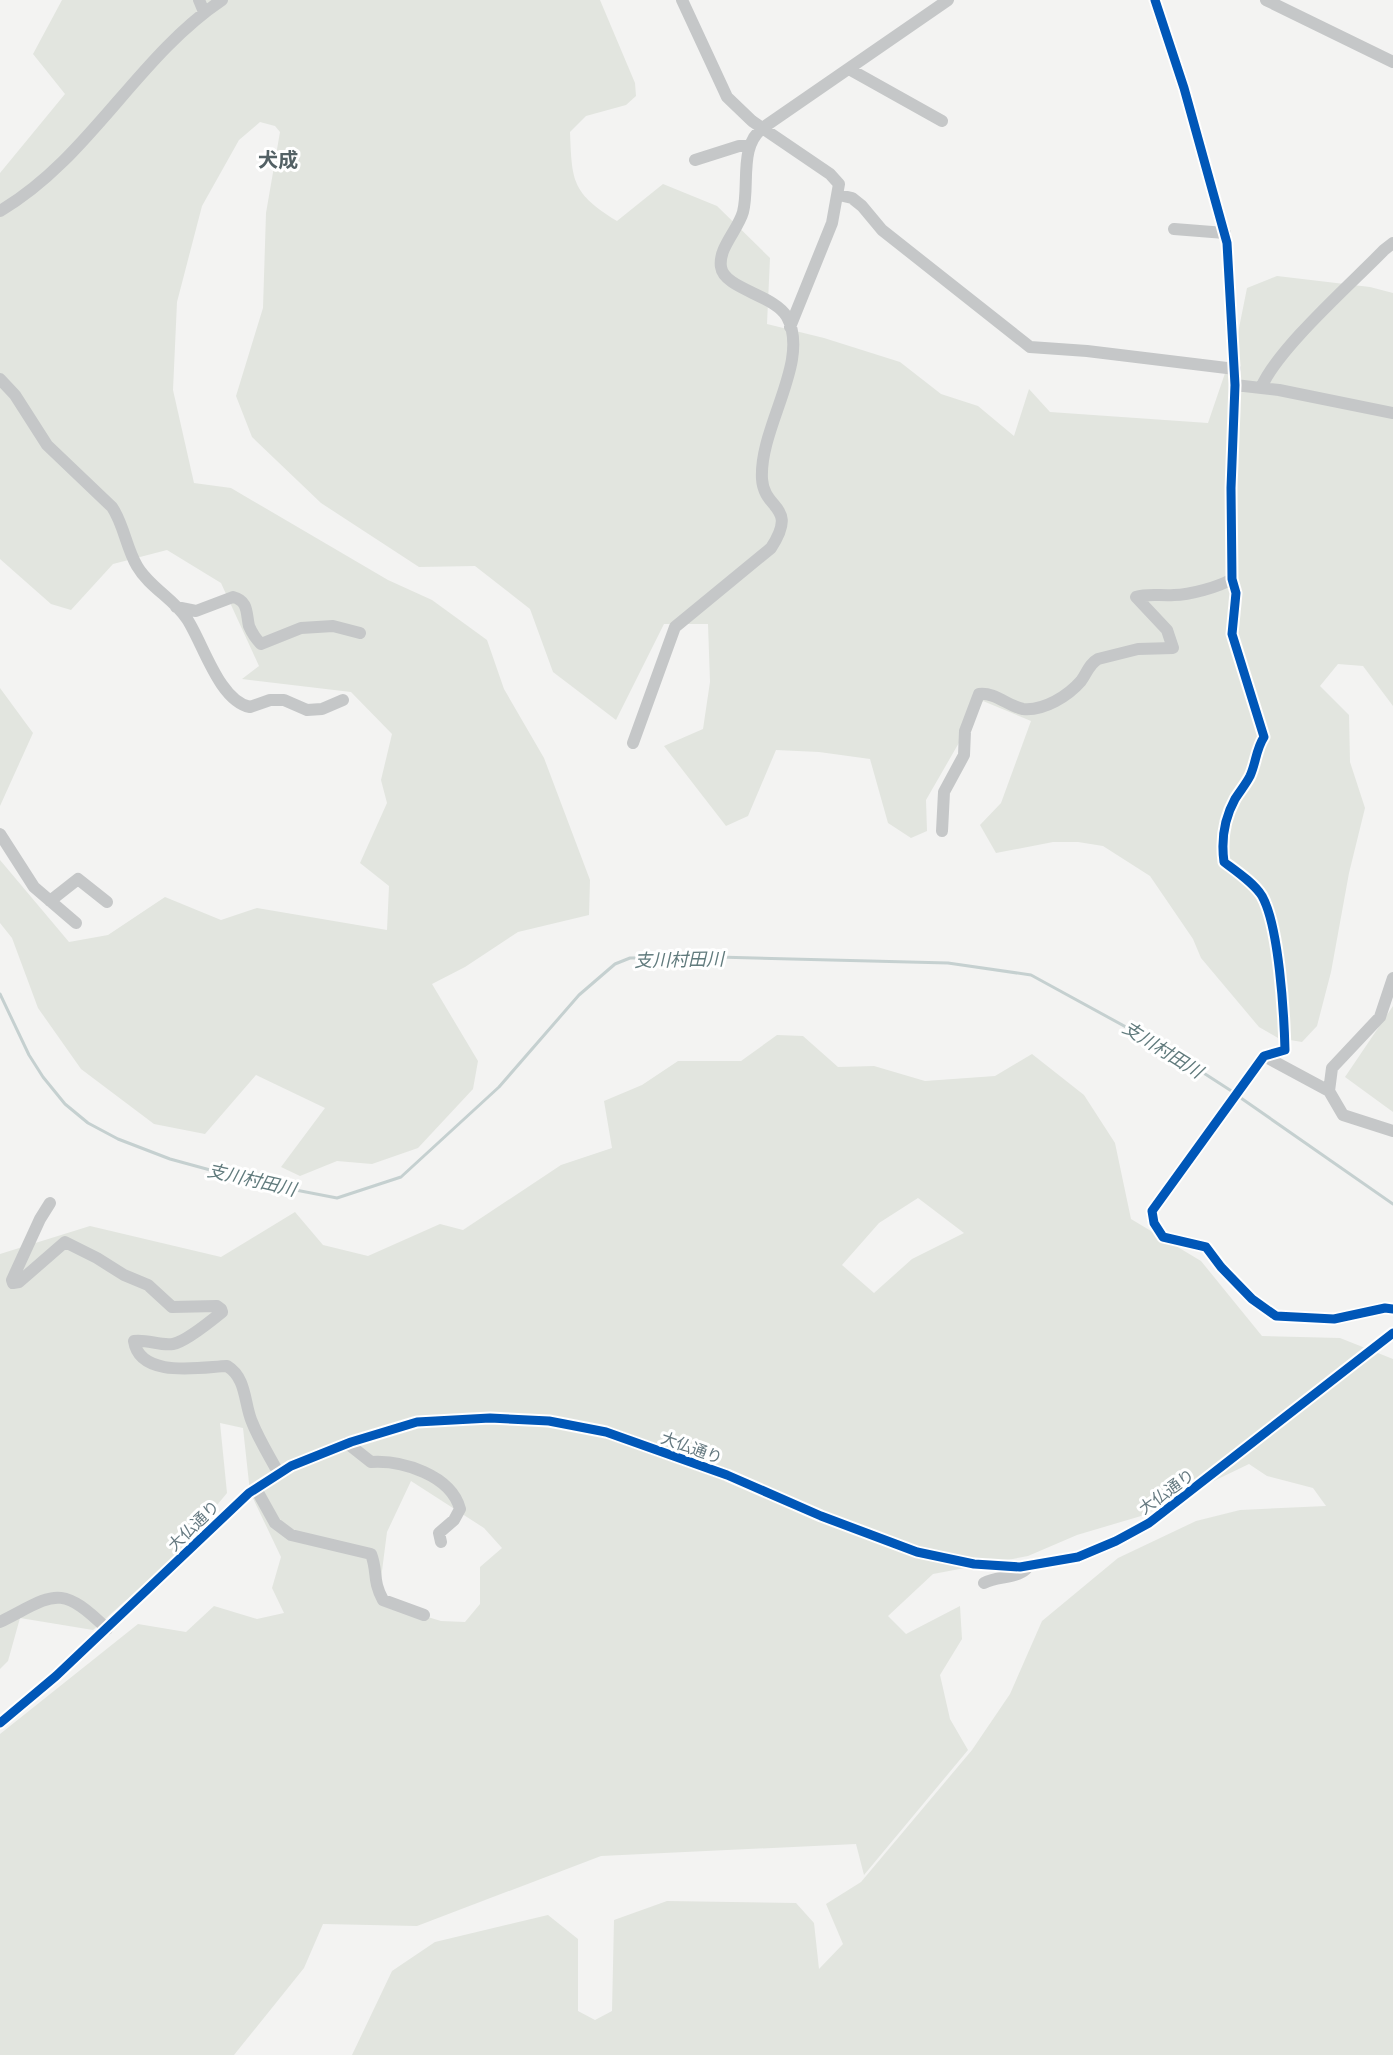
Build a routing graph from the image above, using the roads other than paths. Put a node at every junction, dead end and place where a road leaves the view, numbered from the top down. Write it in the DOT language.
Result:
graph roads {
  1 [pos="198,0"];
  2 [pos="222,0"];
  3 [pos="682,0"];
  4 [pos="948,0"];
  5 [pos="1155,0"];
  6 [pos="1268,0"];
  7 [pos="204,12"];
  8 [pos="1393,62"];
  9 [pos="849,69"];
  10 [pos="942,121"];
  11 [pos="764,127"];
  12 [pos="749,146"];
  13 [pos="695,160"];
  14 [pos="839,195"];
  15 [pos="0,212"];
  16 [pos="1174,229"];
  17 [pos="1225,233"];
  18 [pos="1393,243"];
  19 [pos="790,327"];
  20 [pos="1235,369"];
  21 [pos="0,378"];
  22 [pos="1235,385"];
  23 [pos="1261,388"];
  24 [pos="1393,413"];
  25 [pos="1232,579"];
  26 [pos="175,607"];
  27 [pos="360,633"];
  28 [pos="344,700"];
  29 [pos="633,743"];
  30 [pos="942,831"];
  31 [pos="0,834"];
  32 [pos="50,901"];
  33 [pos="107,902"];
  34 [pos="76,923"];
  35 [pos="1393,978"];
  36 [pos="1264,1056"];
  37 [pos="1329,1091"];
  38 [pos="1393,1131"];
  39 [pos="50,1203"];
  40 [pos="1393,1309"];
  41 [pos="1393,1333"];
  42 [pos="346,1443"];
  43 [pos="279,1474"];
  44 [pos="256,1489"];
  45 [pos="441,1542"];
  46 [pos="1029,1566"];
  47 [pos="984,1583"];
  48 [pos="424,1615"];
  49 [pos="0,1622"];
  50 [pos="106,1629"];
  51 [pos="0,1723"];
  1 -- 7 [label="street"];
  2 -- 7 [label="street"];
  3 -- 11 [label="street"];
  4 -- 9 [label="street"];
  5 -- 17 [label="street"];
  6 -- 8 [label="street"];
  7 -- 15 [label="street"];
  9 -- 10 [label="street"];
  9 -- 11 [label="street"];
  11 -- 12 [label="street"];
  11 -- 14 [label="street"];
  12 -- 13 [label="street"];
  12 -- 19 [label="street"];
  14 -- 19 [label="street"];
  14 -- 20 [label="street"];
  16 -- 17 [label="street"];
  17 -- 20 [label="street"];
  18 -- 23 [label="street"];
  19 -- 29 [label="street"];
  20 -- 22 [label="street"];
  21 -- 26 [label="street"];
  22 -- 23 [label="street"];
  22 -- 25 [label="street"];
  23 -- 24 [label="street"];
  25 -- 30 [label="street"];
  25 -- 36 [label="street"];
  26 -- 27 [label="street"];
  26 -- 28 [label="street"];
  31 -- 32 [label="street"];
  32 -- 33 [label="street"];
  32 -- 34 [label="street"];
  35 -- 37 [label="street"];
  36 -- 37 [label="street"];
  36 -- 40 [label="street"];
  37 -- 38 [label="street"];
  39 -- 43 [label="street"];
  41 -- 46 [label="street, 大仏通り"];
  42 -- 43 [label="street, 大仏通り"];
  42 -- 45 [label="street"];
  42 -- 46 [label="street, 大仏通り"];
  43 -- 44 [label="street, 大仏通り"];
  44 -- 48 [label="street"];
  44 -- 50 [label="street, 大仏通り"];
  46 -- 47 [label="street"];
  49 -- 50 [label="street"];
  50 -- 51 [label="street, 大仏通り"];
}
